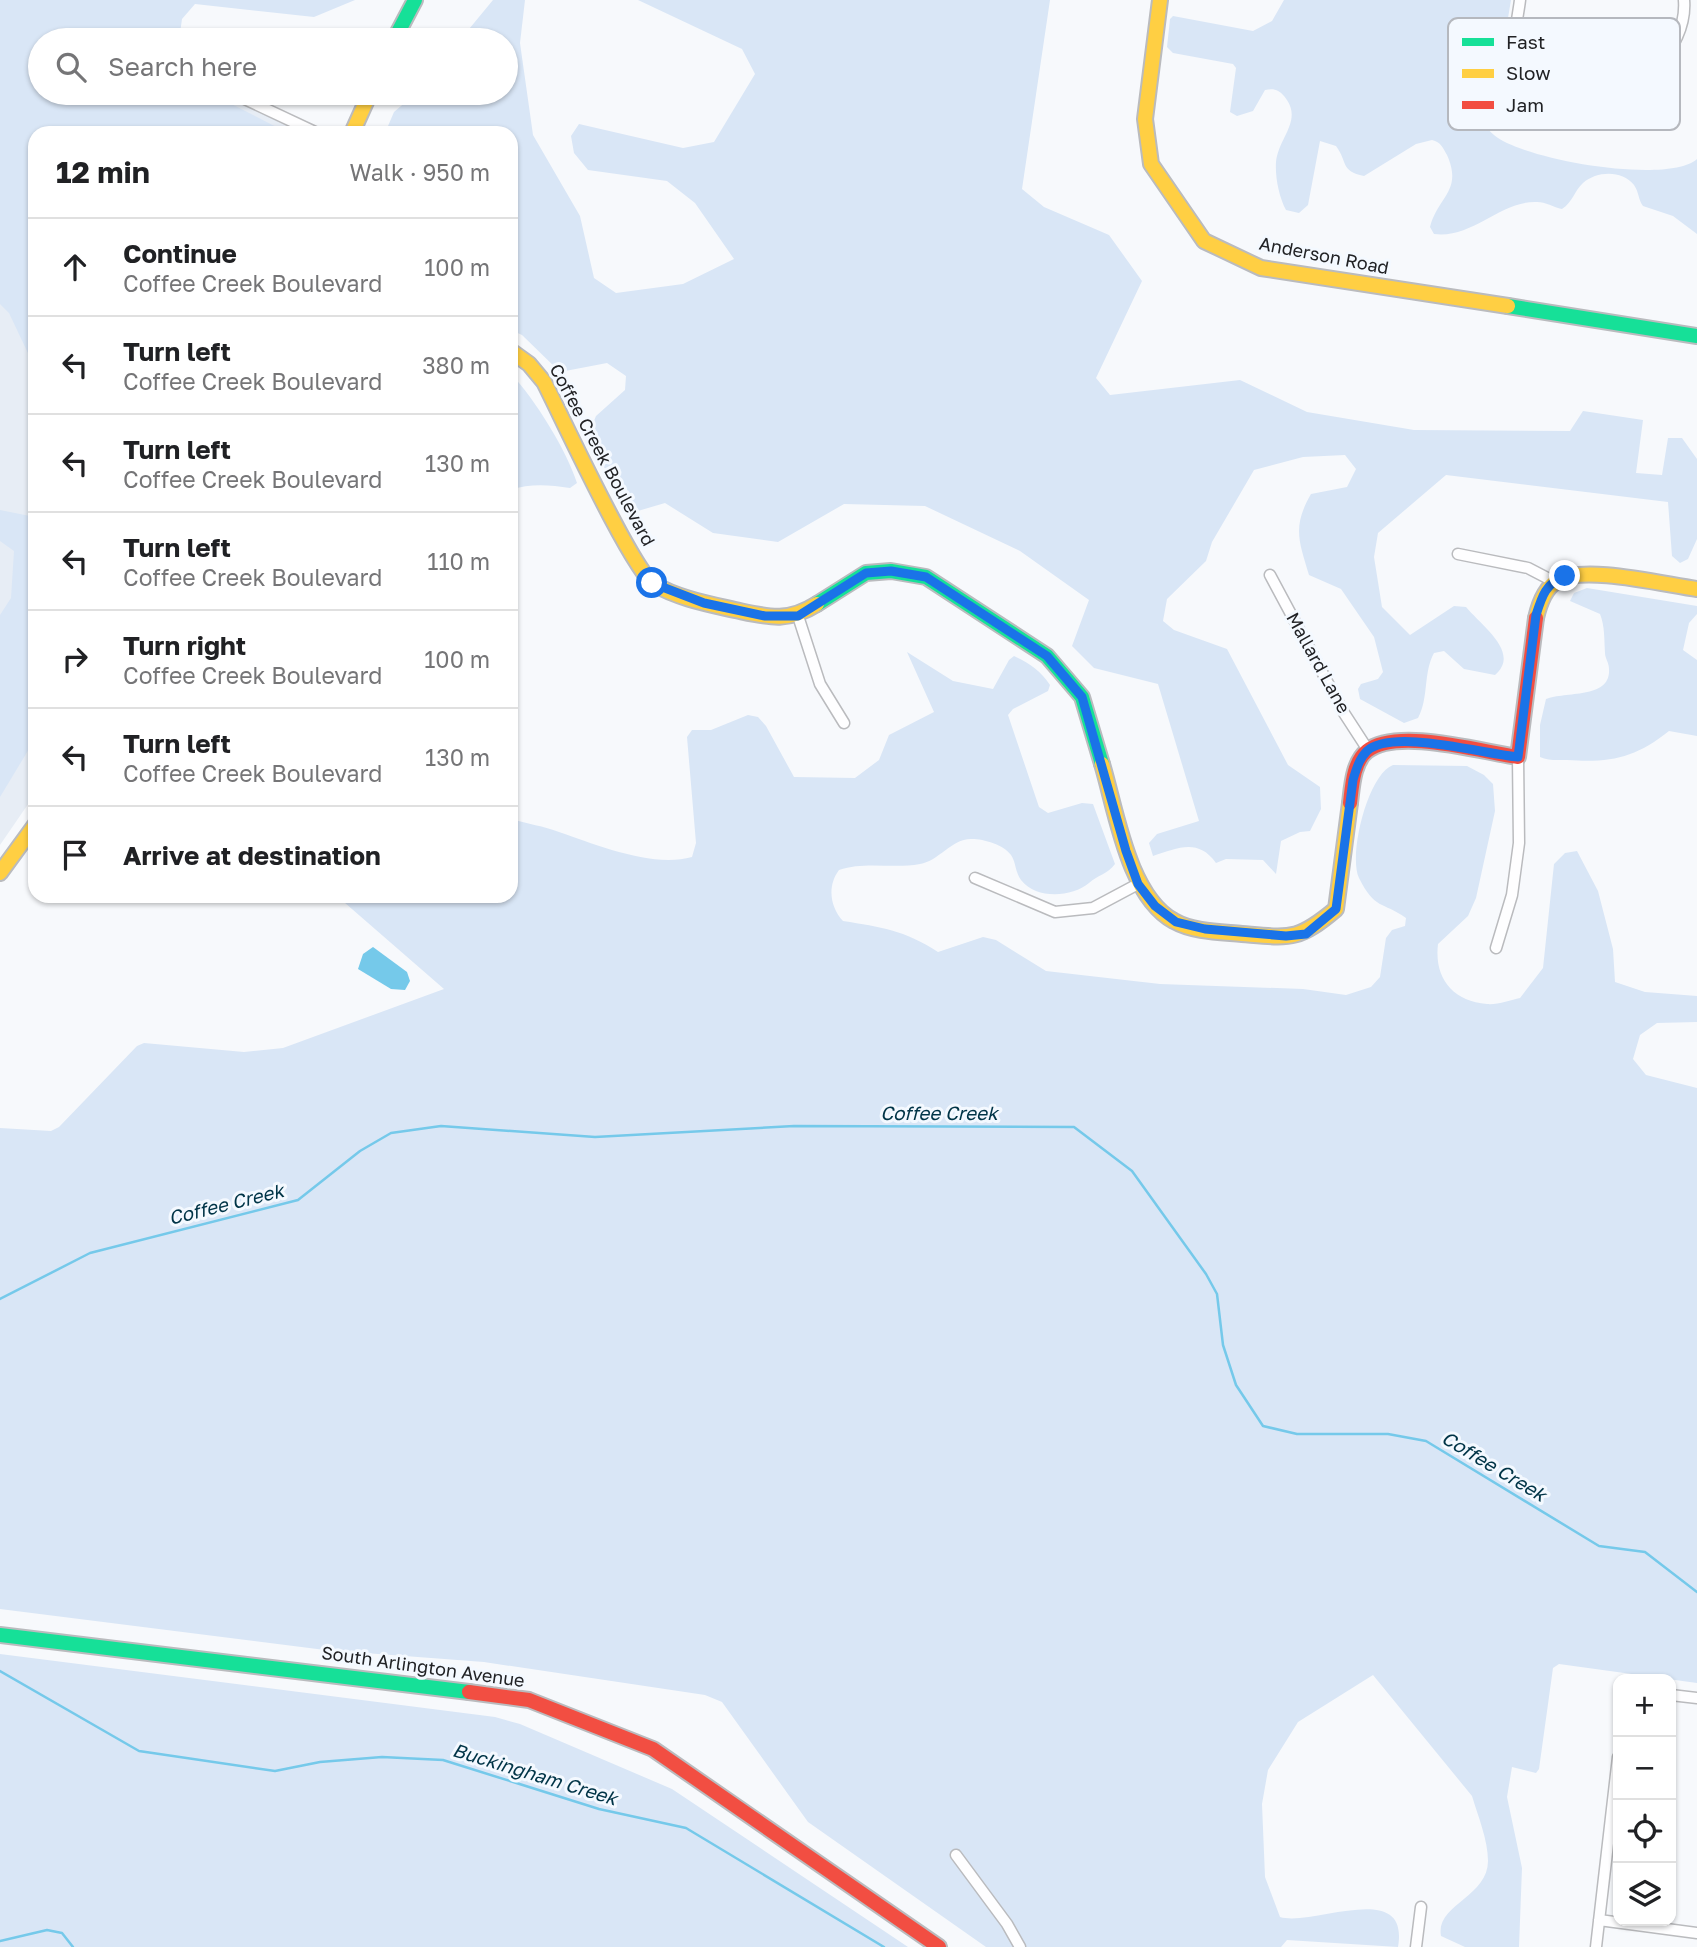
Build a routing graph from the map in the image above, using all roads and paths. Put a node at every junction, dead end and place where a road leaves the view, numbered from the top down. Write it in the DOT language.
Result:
graph roads {
  1 [pos="415,0"];
  2 [pos="1160,0"];
  3 [pos="1520,0"];
  4 [pos="1684,0"];
  5 [pos="1518,18"];
  6 [pos="400,28"];
  7 [pos="1680,28"];
  8 [pos="258,105"];
  9 [pos="365,105"];
  10 [pos="302,126"];
  11 [pos="355,126"];
  12 [pos="1697,336"];
  13 [pos="518,356"];
  14 [pos="1458,554"];
  15 [pos="1270,575"];
  16 [pos="1553,581"];
  17 [pos="1697,589"];
  18 [pos="798,616"];
  19 [pos="844,723"];
  20 [pos="1368,750"];
  21 [pos="1518,757"];
  22 [pos="28,835"];
  23 [pos="0,873"];
  24 [pos="975,878"];
  25 [pos="1138,884"];
  26 [pos="1496,947"];
  27 [pos="0,1635"];
  28 [pos="1676,1696"];
  29 [pos="1697,1698"];
  30 [pos="1613,1800"];
  31 [pos="956,1854"];
  32 [pos="1421,1907"];
  33 [pos="1599,1920"];
  34 [pos="1697,1933"];
  35 [pos="939,1947"];
  36 [pos="1020,1947"];
  37 [pos="1416,1947"];
  38 [pos="1596,1947"];
  1 -- 6 [label="main road"];
  2 -- 12 [label="main road, Anderson Road"];
  3 -- 5 [label="street"];
  4 -- 7 [label="street"];
  8 -- 10 [label="street"];
  9 -- 11 [label="main road"];
  13 -- 18 [label="main road, Coffee Creek Boulevard"];
  14 -- 16 [label="street"];
  15 -- 20 [label="street, Mallard Lane"];
  16 -- 17 [label="main road"];
  16 -- 21 [label="main road"];
  18 -- 19 [label="street"];
  18 -- 25 [label="main road"];
  20 -- 21 [label="main road"];
  20 -- 25 [label="main road"];
  21 -- 26 [label="street"];
  22 -- 23 [label="main road"];
  24 -- 25 [label="street"];
  27 -- 35 [label="main road, South Arlington Avenue"];
  28 -- 29 [label="street"];
  30 -- 33 [label="street"];
  31 -- 36 [label="street"];
  32 -- 37 [label="street"];
  33 -- 34 [label="street"];
  33 -- 38 [label="street"];
}
